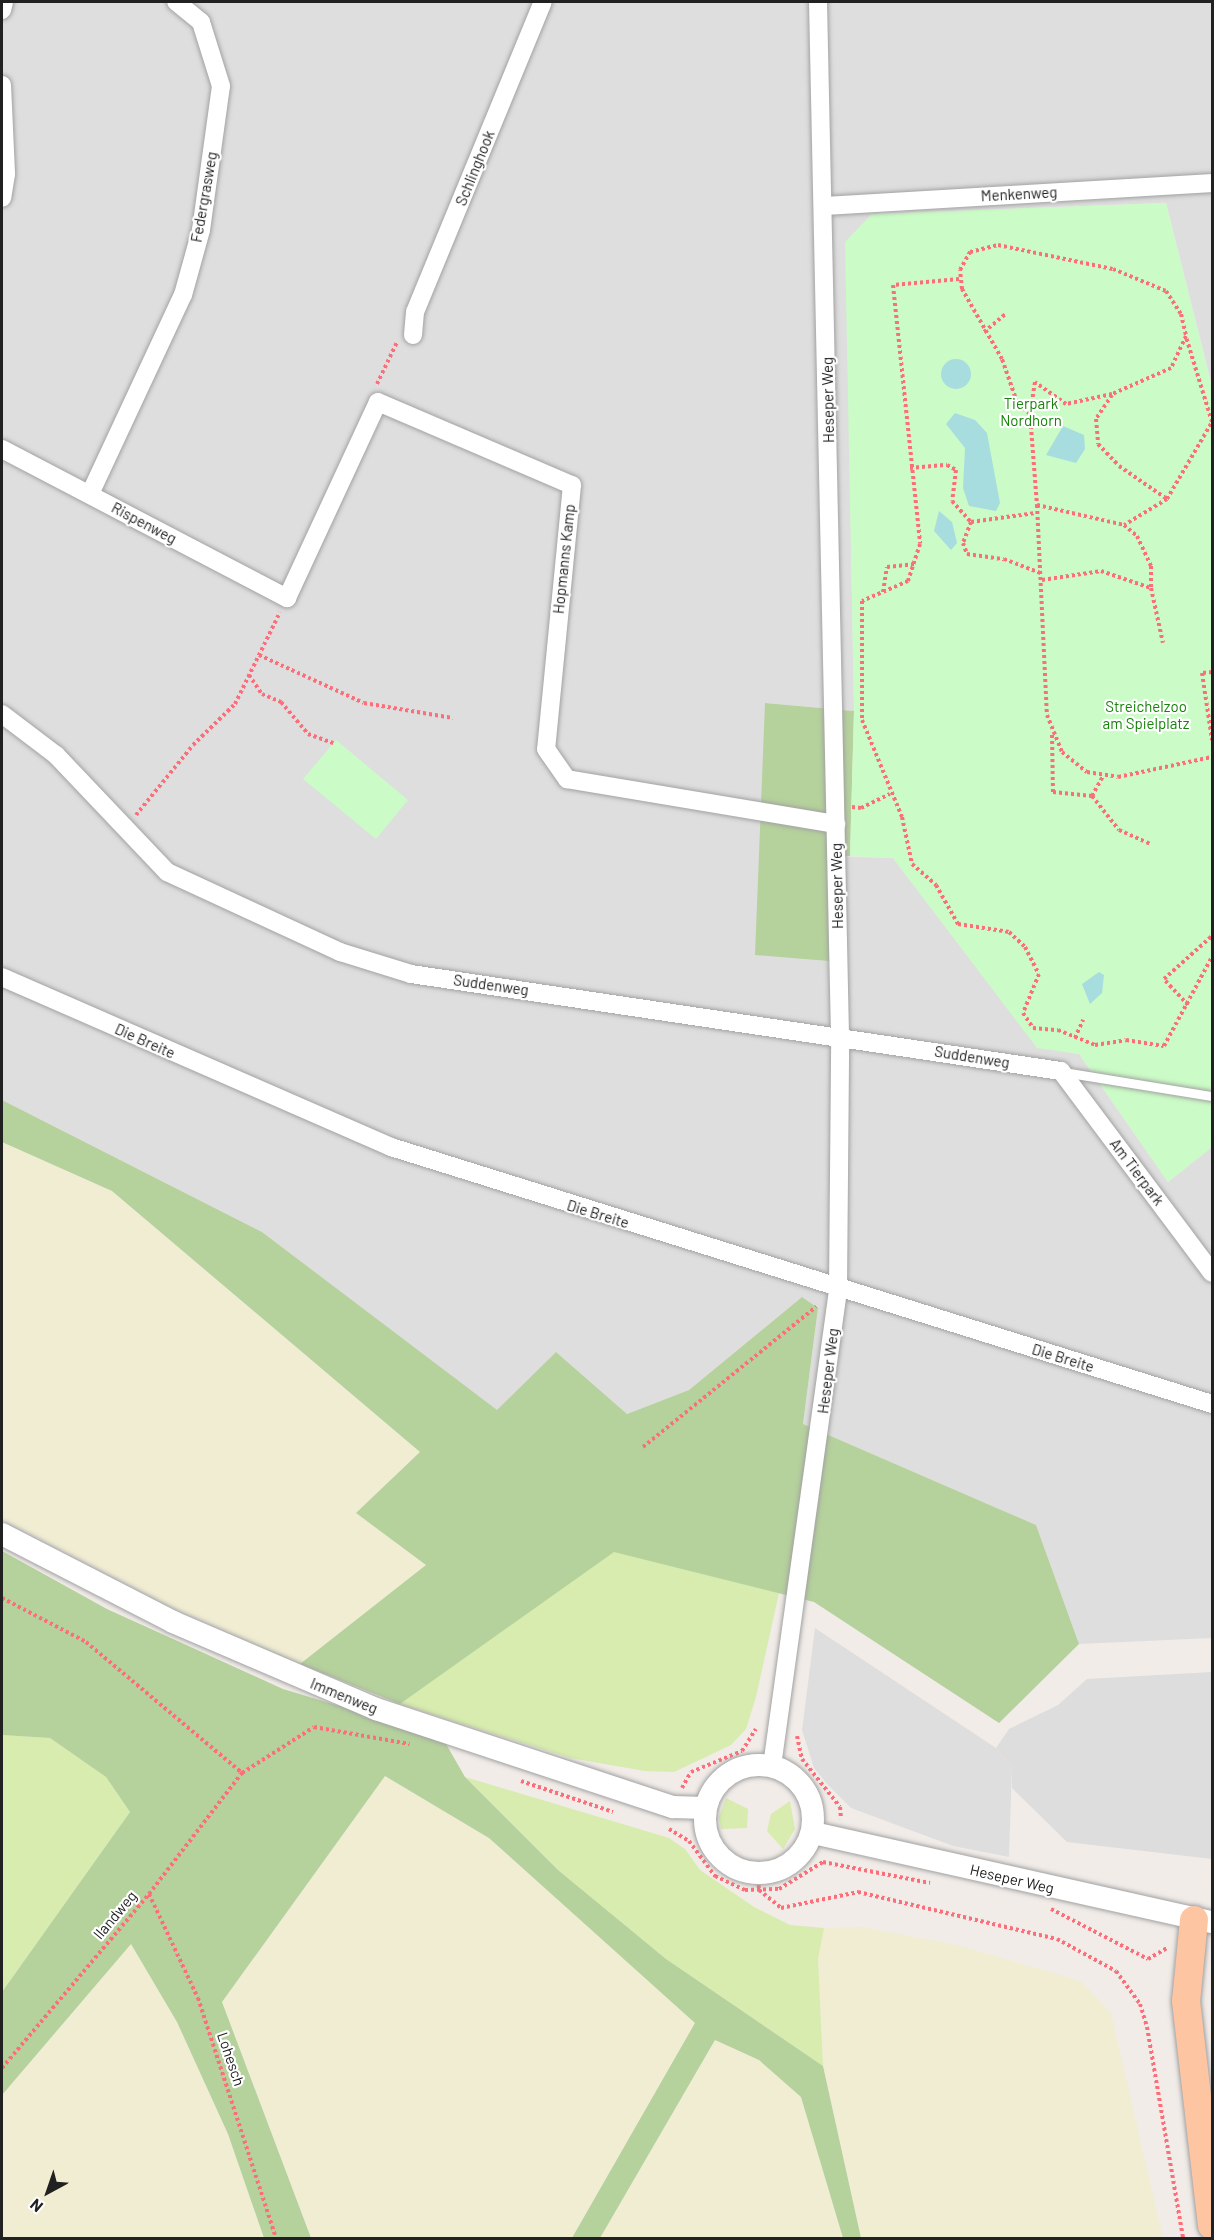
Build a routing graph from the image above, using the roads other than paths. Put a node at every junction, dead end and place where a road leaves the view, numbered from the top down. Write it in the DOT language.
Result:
graph roads {
  1 [pos="4,2"];
  2 [pos="176,2"];
  3 [pos="543,2"];
  4 [pos="818,2"];
  5 [pos="2,10"];
  6 [pos="2,86"];
  7 [pos="1212,183"];
  8 [pos="2,198"];
  9 [pos="825,206"];
  10 [pos="413,335"];
  11 [pos="2,449"];
  12 [pos="90,494"];
  13 [pos="287,598"];
  14 [pos="2,714"];
  15 [pos="836,824"];
  16 [pos="2,978"];
  17 [pos="840,1035"];
  18 [pos="1061,1071"];
  19 [pos="1212,1096"];
  20 [pos="1212,1274"];
  21 [pos="838,1289"];
  22 [pos="1212,1404"];
  23 [pos="2,1534"];
  24 [pos="772,1766"];
  25 [pos="705,1808"];
  26 [pos="813,1833"];
  27 [pos="1203,1921"];
  28 [pos="1212,2226"];
  1 -- 5 [label="street"];
  2 -- 12 [label="street, Federgrasweg"];
  3 -- 10 [label="street, Schlinghook"];
  4 -- 9 [label="street, Heseper Weg"];
  6 -- 8 [label="street"];
  7 -- 9 [label="street, Menkenweg"];
  9 -- 15 [label="street, Heseper Weg"];
  11 -- 12 [label="street, Rispenweg"];
  12 -- 13 [label="street, Rispenweg"];
  13 -- 15 [label="street, Hopmanns Kamp"];
  14 -- 17 [label="street, Suddenweg"];
  15 -- 17 [label="street, Heseper Weg"];
  16 -- 21 [label="street, Die Breite"];
  17 -- 18 [label="street, Suddenweg"];
  17 -- 21 [label="street, Heseper Weg"];
  18 -- 19 [label="lane"];
  18 -- 20 [label="street, Am Tierpark"];
  21 -- 22 [label="street, Die Breite"];
  21 -- 24 [label="street, Heseper Weg"];
  23 -- 25 [label="street, Immenweg"];
  24 -- 25 [label="street"];
  24 -- 26 [label="street"];
  25 -- 26 [label="street"];
  26 -- 27 [label="street, Heseper Weg"];
  27 -- 28 [label="main road"];
}
